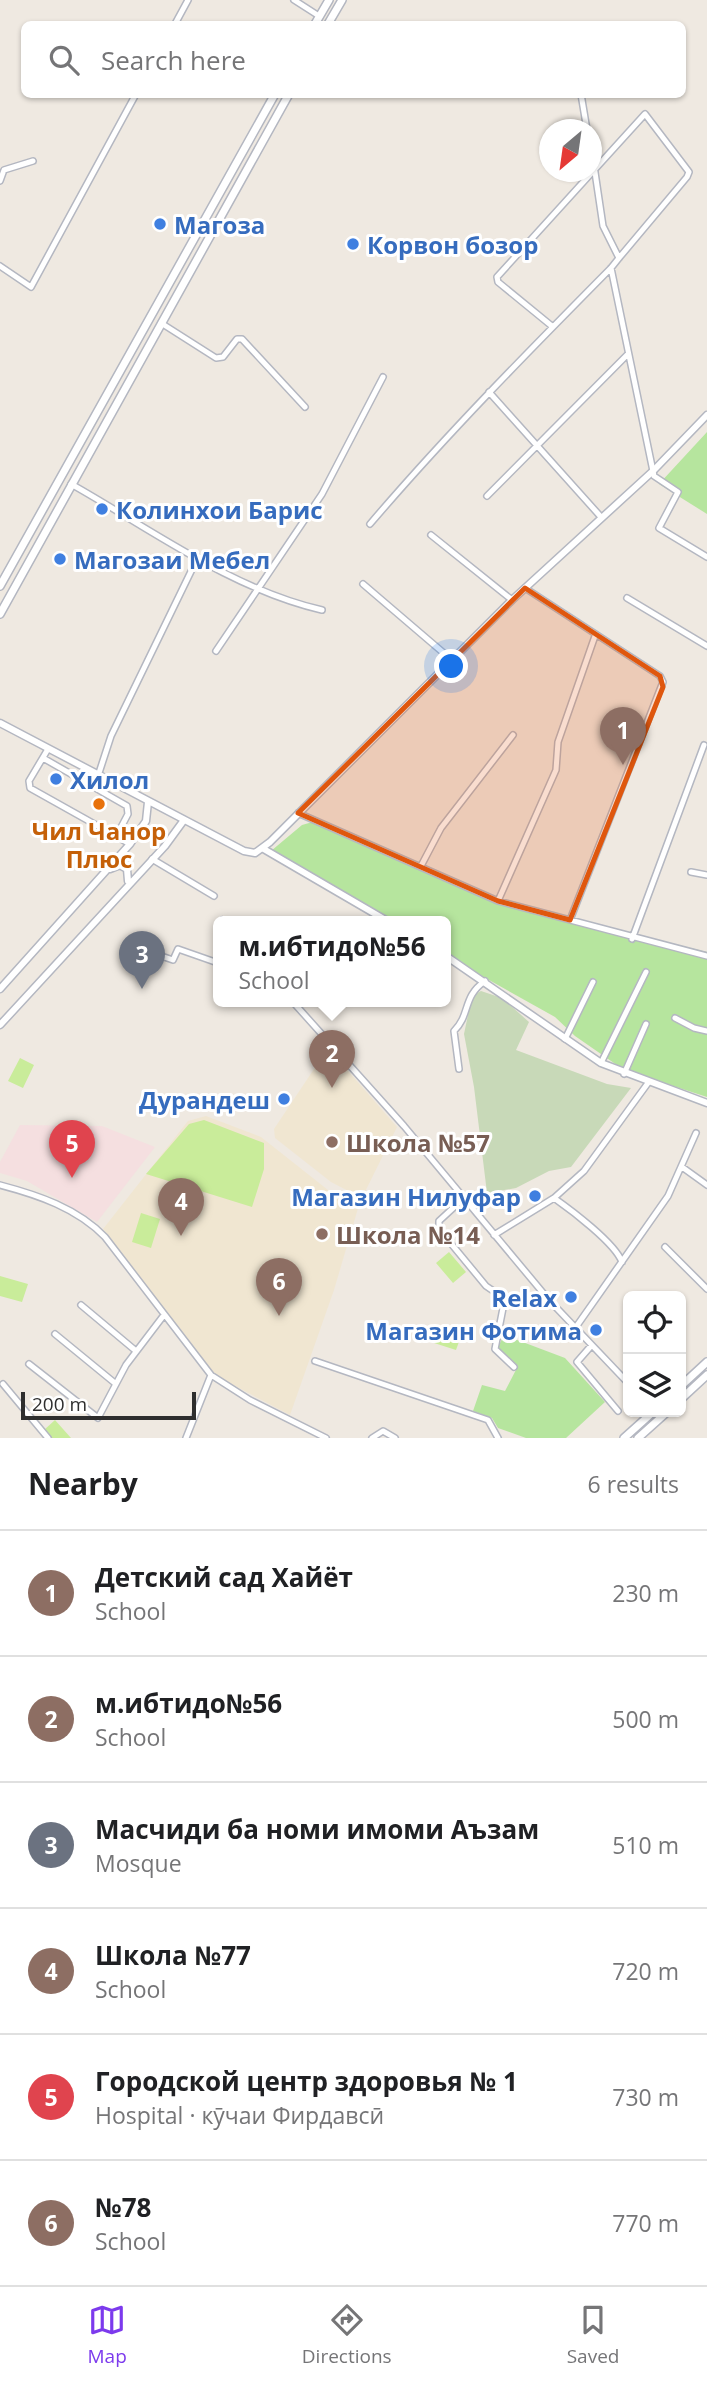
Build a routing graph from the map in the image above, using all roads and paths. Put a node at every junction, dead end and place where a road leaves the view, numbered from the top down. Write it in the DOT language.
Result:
graph roads {
  1 [pos="188,0"];
  2 [pos="294,0"];
  3 [pos="329,0"];
  4 [pos="342,0"];
  5 [pos="319,16"];
  6 [pos="176,21"];
  7 [pos="316,21"];
  8 [pos="330,21"];
  9 [pos="134,98"];
  10 [pos="273,98"];
  11 [pos="287,98"];
  12 [pos="582,98"];
  13 [pos="585,119"];
  14 [pos="33,160"];
  15 [pos="602,160"];
  16 [pos="2,167"];
  17 [pos="0,180"];
  18 [pos="582,182"];
  19 [pos="596,182"];
  20 [pos="620,258"];
  21 [pos="0,266"];
  22 [pos="611,268"];
  23 [pos="161,323"];
  24 [pos="553,327"];
  25 [pos="627,355"];
  26 [pos="383,377"];
  27 [pos="489,392"];
  28 [pos="305,407"];
  29 [pos="707,415"];
  30 [pos="537,444"];
  31 [pos="653,471"];
  32 [pos="71,484"];
  33 [pos="487,496"];
  34 [pos="601,517"];
  35 [pos="370,524"];
  36 [pos="432,535"];
  37 [pos="198,557"];
  38 [pos="707,557"];
  39 [pos="363,584"];
  40 [pos="0,586"];
  41 [pos="525,588"];
  42 [pos="259,589"];
  43 [pos="627,598"];
  44 [pos="512,600"];
  45 [pos="322,610"];
  46 [pos="0,614"];
  47 [pos="595,636"];
  48 [pos="707,646"];
  49 [pos="216,651"];
  50 [pos="453,662"];
  51 [pos="0,723"];
  52 [pos="513,735"];
  53 [pos="704,745"];
  54 [pos="48,749"];
  55 [pos="43,758"];
  56 [pos="98,776"];
  57 [pos="148,802"];
  58 [pos="298,813"];
  59 [pos="184,820"];
  60 [pos="116,837"];
  61 [pos="130,844"];
  62 [pos="262,848"];
  63 [pos="152,859"];
  64 [pos="421,866"];
  65 [pos="108,869"];
  66 [pos="691,872"];
  67 [pos="707,875"];
  68 [pos="125,886"];
  69 [pos="214,896"];
  70 [pos="498,901"];
  71 [pos="379,916"];
  72 [pos="570,920"];
  73 [pos="632,939"];
  74 [pos="707,956"];
  75 [pos="451,959"];
  76 [pos="127,961"];
  77 [pos="213,962"];
  78 [pos="646,972"];
  79 [pos="485,981"];
  80 [pos="593,982"];
  81 [pos="0,989"];
  82 [pos="297,1007"];
  83 [pos="675,1018"];
  84 [pos="646,1024"];
  85 [pos="0,1025"];
  86 [pos="707,1031"];
  87 [pos="565,1039"];
  88 [pos="601,1063"];
  89 [pos="459,1069"];
  90 [pos="624,1073"];
  91 [pos="648,1083"];
  92 [pos="707,1103"];
  93 [pos="696,1133"];
  94 [pos="682,1167"];
  95 [pos="0,1185"];
  96 [pos="707,1185"];
  97 [pos="464,1198"];
  98 [pos="554,1198"];
  99 [pos="494,1235"];
  100 [pos="665,1247"];
  101 [pos="622,1262"];
  102 [pos="707,1289"];
  103 [pos="549,1300"];
  104 [pos="508,1301"];
  105 [pos="81,1305"];
  106 [pos="164,1315"];
  107 [pos="576,1327"];
  108 [pos="55,1334"];
  109 [pos="592,1346"];
  110 [pos="135,1351"];
  111 [pos="315,1361"];
  112 [pos="707,1362"];
  113 [pos="29,1364"];
  114 [pos="514,1367"];
  115 [pos="211,1375"];
  116 [pos="707,1375"];
  117 [pos="623,1378"];
  118 [pos="686,1381"];
  119 [pos="3,1384"];
  120 [pos="117,1384"];
  121 [pos="686,1394"];
  122 [pos="618,1411"];
  123 [pos="647,1417"];
  124 [pos="661,1417"];
  125 [pos="48,1438"];
  126 [pos="186,1438"];
  127 [pos="326,1438"];
  128 [pos="372,1438"];
  129 [pos="396,1438"];
  130 [pos="498,1438"];
  131 [pos="624,1438"];
  132 [pos="638,1438"];
  1 -- 6 [label="street"];
  2 -- 5 [label="street"];
  3 -- 5 [label="main road"];
  4 -- 8 [label="main road"];
  5 -- 7 [label="main road"];
  9 -- 21 [label="street"];
  10 -- 40 [label="main road"];
  11 -- 23 [label="main road"];
  12 -- 13 [label="street"];
  14 -- 16 [label="street"];
  15 -- 20 [label="street"];
  16 -- 17 [label="street"];
  18 -- 24 [label="street"];
  19 -- 20 [label="street"];
  20 -- 22 [label="street"];
  22 -- 24 [label="street"];
  22 -- 25 [label="street"];
  23 -- 28 [label="street"];
  23 -- 32 [label="main road"];
  24 -- 27 [label="street"];
  25 -- 30 [label="street"];
  25 -- 31 [label="street"];
  26 -- 42 [label="street"];
  27 -- 30 [label="street"];
  27 -- 35 [label="street"];
  29 -- 31 [label="street"];
  30 -- 33 [label="street"];
  30 -- 34 [label="street"];
  31 -- 34 [label="street"];
  31 -- 38 [label="street"];
  32 -- 37 [label="street"];
  32 -- 46 [label="main road"];
  34 -- 41 [label="street"];
  36 -- 44 [label="street"];
  37 -- 42 [label="street"];
  37 -- 56 [label="street"];
  39 -- 50 [label="street"];
  41 -- 44 [label="street"];
  41 -- 47 [label="street"];
  42 -- 45 [label="street"];
  42 -- 49 [label="street"];
  43 -- 48 [label="street"];
  44 -- 50 [label="street"];
  47 -- 70 [label="street"];
  47 -- 72 [label="street"];
  50 -- 58 [label="street"];
  51 -- 54 [label="street"];
  52 -- 64 [label="street"];
  53 -- 73 [label="street"];
  54 -- 55 [label="street"];
  54 -- 56 [label="street"];
  55 -- 60 [label="street"];
  55 -- 60 [label="street"];
  56 -- 57 [label="street"];
  57 -- 59 [label="street"];
  57 -- 61 [label="street"];
  58 -- 62 [label="street"];
  58 -- 64 [label="street"];
  59 -- 62 [label="street"];
  59 -- 63 [label="street"];
  60 -- 61 [label="street"];
  61 -- 65 [label="street"];
  62 -- 71 [label="street"];
  63 -- 68 [label="street"];
  63 -- 69 [label="street"];
  64 -- 70 [label="street"];
  65 -- 68 [label="street"];
  65 -- 81 [label="street"];
  66 -- 67 [label="street"];
  68 -- 85 [label="street"];
  70 -- 72 [label="street"];
  72 -- 73 [label="street"];
  73 -- 74 [label="street"];
  75 -- 79 [label="street"];
  76 -- 77 [label="street"];
  78 -- 88 [label="street"];
  79 -- 87 [label="street"];
  79 -- 89 [label="street"];
  80 -- 87 [label="street"];
  82 -- 97 [label="street"];
  83 -- 86 [label="street"];
  84 -- 90 [label="street"];
  87 -- 88 [label="street"];
  88 -- 90 [label="street"];
  90 -- 91 [label="street"];
  91 -- 92 [label="street"];
  91 -- 98 [label="street"];
  93 -- 94 [label="street"];
  94 -- 96 [label="street"];
  94 -- 101 [label="street"];
  95 -- 106 [label="street"];
  97 -- 99 [label="street"];
  97 -- 104 [label="street"];
  98 -- 99 [label="street"];
  98 -- 101 [label="street"];
  99 -- 103 [label="street"];
  100 -- 102 [label="street"];
  101 -- 107 [label="street"];
  103 -- 104 [label="street"];
  103 -- 107 [label="street"];
  104 -- 114 [label="street"];
  105 -- 110 [label="street"];
  106 -- 110 [label="street"];
  106 -- 115 [label="street"];
  107 -- 109 [label="street"];
  108 -- 120 [label="street"];
  109 -- 117 [label="street"];
  109 -- 122 [label="street"];
  110 -- 120 [label="street"];
  111 -- 130 [label="street"];
  112 -- 118 [label="main road"];
  113 -- 120 [label="street"];
  115 -- 126 [label="street"];
  115 -- 127 [label="street"];
  116 -- 121 [label="main road"];
  119 -- 125 [label="street"];
  123 -- 131 [label="main road"];
  124 -- 132 [label="main road"];
  128 -- 129 [label="street"];
}
